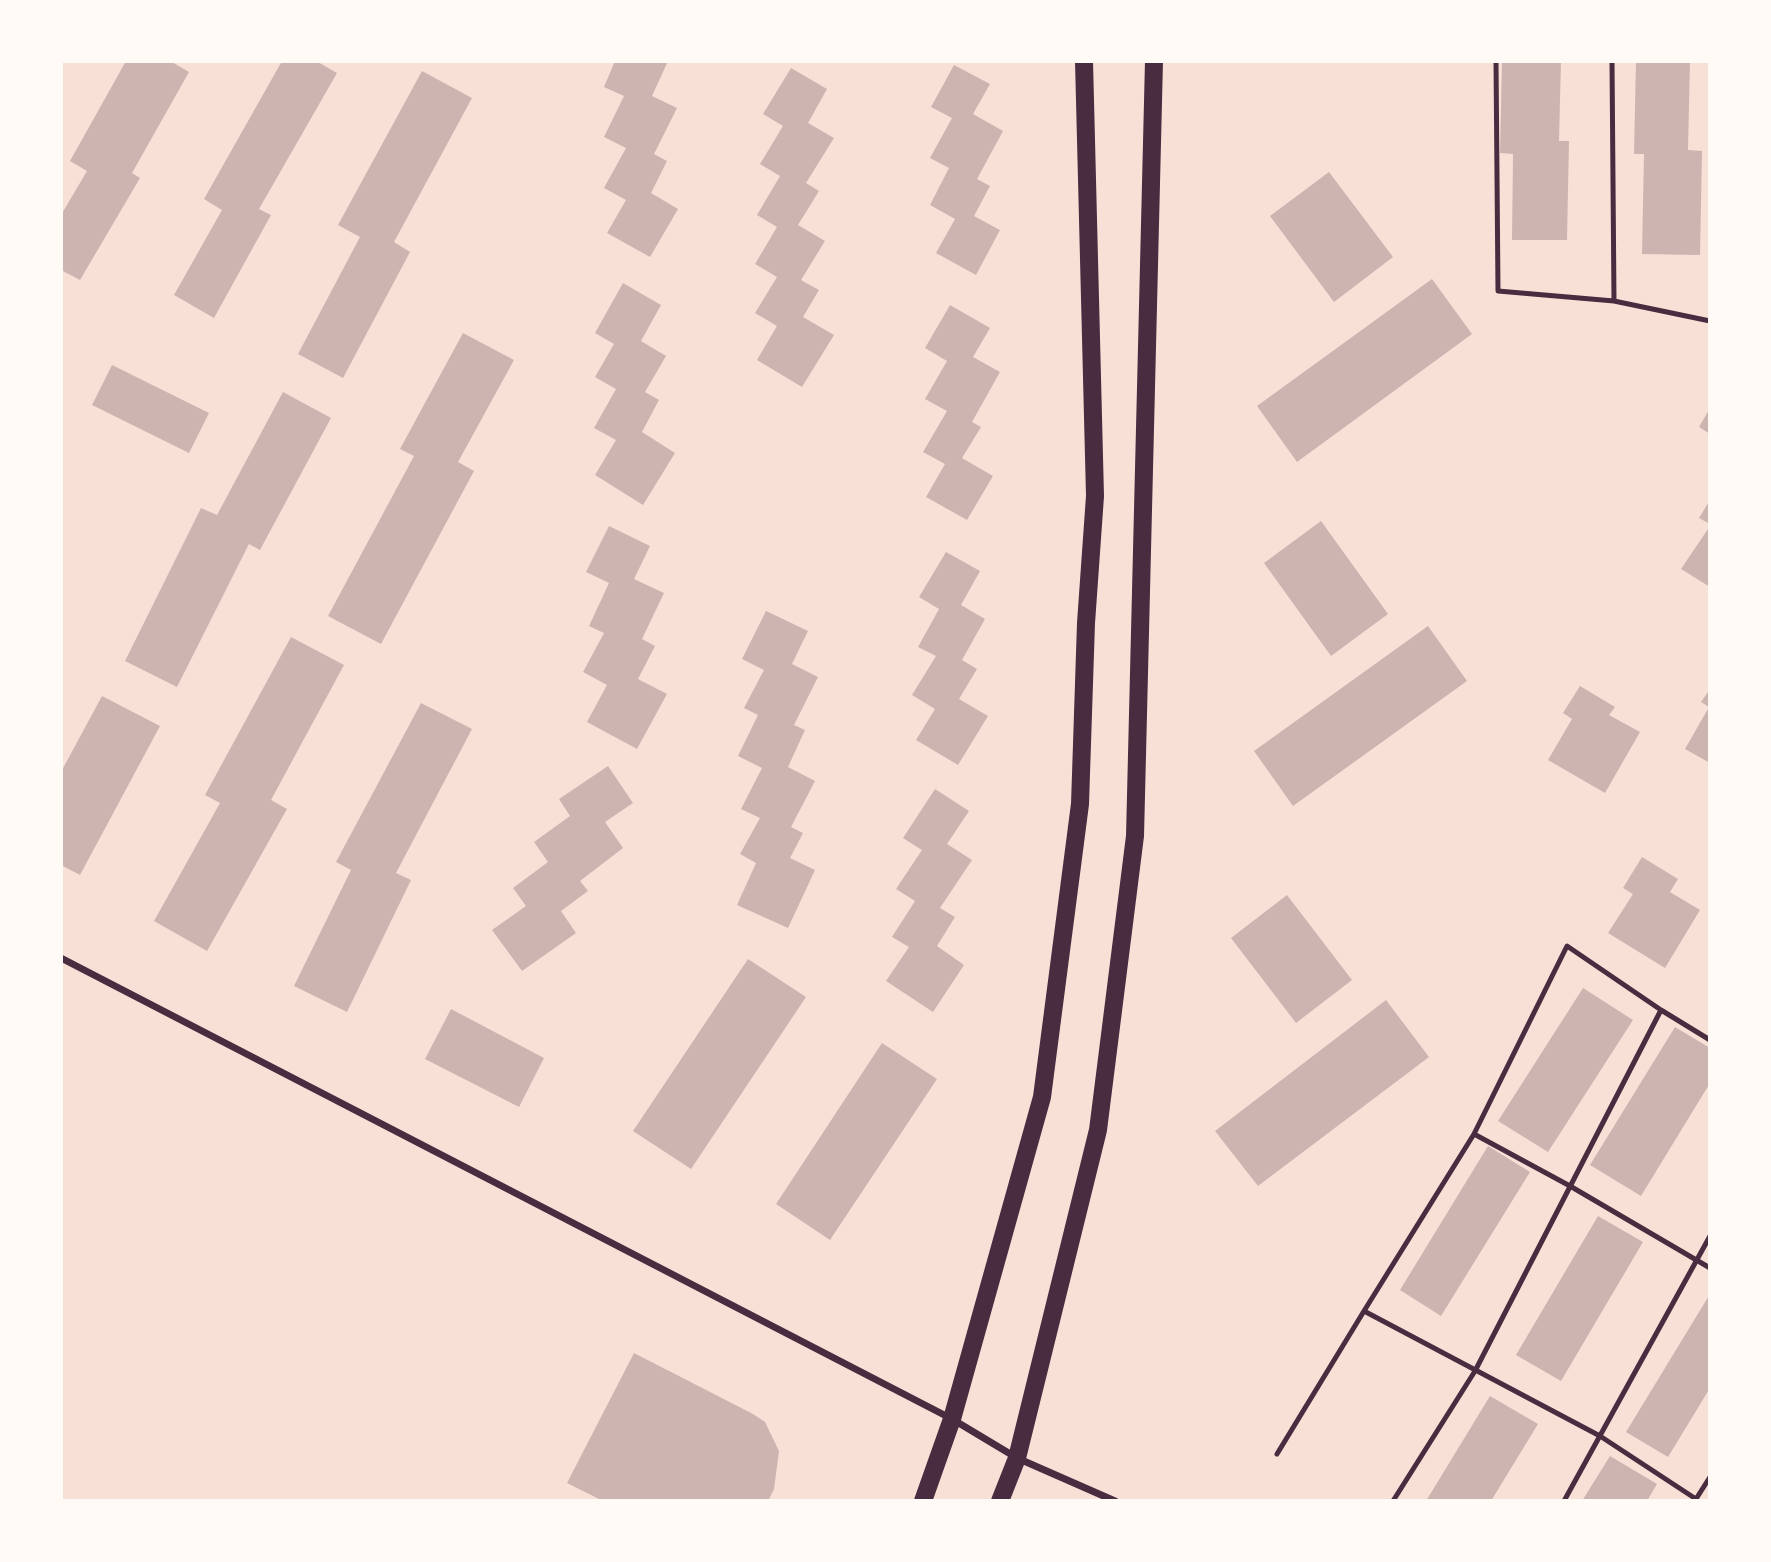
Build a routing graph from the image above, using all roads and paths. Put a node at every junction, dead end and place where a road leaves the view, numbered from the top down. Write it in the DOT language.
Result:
graph roads {
  1 [pos="1084,61"];
  2 [pos="1154,61"];
  3 [pos="1496,61"];
  4 [pos="1612,61"];
  5 [pos="1614,302"];
  6 [pos="1710,321"];
  7 [pos="61,958"];
  8 [pos="1661,1010"];
  9 [pos="1710,1040"];
  10 [pos="1474,1134"];
  11 [pos="1570,1186"];
  12 [pos="1710,1236"];
  13 [pos="1697,1260"];
  14 [pos="1710,1268"];
  15 [pos="1364,1311"];
  16 [pos="1475,1371"];
  17 [pos="952,1419"];
  18 [pos="1600,1436"];
  19 [pos="1277,1454"];
  20 [pos="1017,1458"];
  21 [pos="1710,1477"];
  22 [pos="1695,1500"];
  23 [pos="923,1501"];
  24 [pos="1000,1501"];
  25 [pos="1115,1501"];
  26 [pos="1393,1501"];
  27 [pos="1564,1501"];
  1 -- 17 [label="main road"];
  2 -- 20 [label="main road"];
  3 -- 5 [label="lane"];
  4 -- 5 [label="lane"];
  5 -- 6 [label="lane"];
  7 -- 17 [label="street"];
  8 -- 9 [label="lane"];
  8 -- 10 [label="lane"];
  8 -- 11 [label="lane"];
  10 -- 11 [label="lane"];
  10 -- 15 [label="lane"];
  11 -- 13 [label="lane"];
  11 -- 16 [label="lane"];
  12 -- 13 [label="lane"];
  13 -- 14 [label="lane"];
  13 -- 18 [label="lane"];
  15 -- 16 [label="lane"];
  15 -- 19 [label="lane"];
  16 -- 18 [label="lane"];
  16 -- 26 [label="lane"];
  17 -- 20 [label="street"];
  17 -- 23 [label="main road"];
  18 -- 22 [label="lane"];
  18 -- 27 [label="lane"];
  20 -- 24 [label="main road"];
  20 -- 25 [label="street"];
  21 -- 22 [label="lane"];
}
